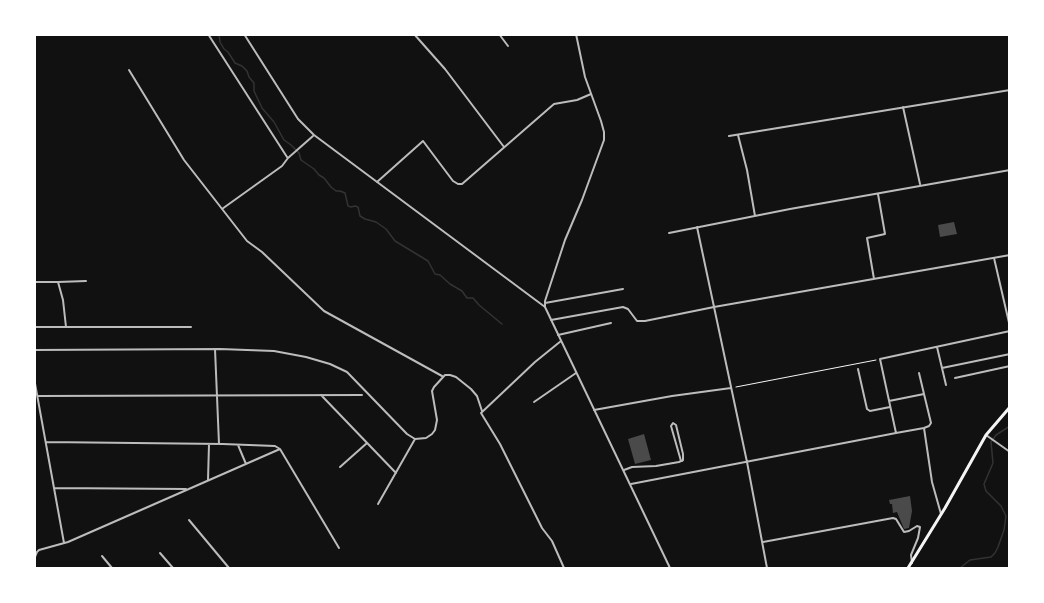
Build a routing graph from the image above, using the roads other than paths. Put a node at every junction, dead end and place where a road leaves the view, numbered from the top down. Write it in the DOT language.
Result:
graph roads {
  1 [pos="208,34"];
  2 [pos="244,34"];
  3 [pos="414,34"];
  4 [pos="499,34"];
  5 [pos="576,34"];
  6 [pos="508,46"];
  7 [pos="129,70"];
  8 [pos="1010,90"];
  9 [pos="591,94"];
  10 [pos="903,107"];
  11 [pos="314,135"];
  12 [pos="738,135"];
  13 [pos="729,136"];
  14 [pos="504,147"];
  15 [pos="288,158"];
  16 [pos="1010,170"];
  17 [pos="377,182"];
  18 [pos="921,185"];
  19 [pos="878,194"];
  20 [pos="222,209"];
  21 [pos="755,216"];
  22 [pos="697,228"];
  23 [pos="669,233"];
  24 [pos="1010,255"];
  25 [pos="994,258"];
  26 [pos="874,279"];
  27 [pos="86,281"];
  28 [pos="34,282"];
  29 [pos="58,282"];
  30 [pos="623,290"];
  31 [pos="545,303"];
  32 [pos="714,307"];
  33 [pos="545,308"];
  34 [pos="551,320"];
  35 [pos="611,323"];
  36 [pos="34,327"];
  37 [pos="66,327"];
  38 [pos="190,327"];
  39 [pos="1010,327"];
  40 [pos="1010,331"];
  41 [pos="558,334"];
  42 [pos="561,340"];
  43 [pos="938,347"];
  44 [pos="215,349"];
  45 [pos="34,350"];
  46 [pos="1010,354"];
  47 [pos="1010,366"];
  48 [pos="942,368"];
  49 [pos="858,369"];
  50 [pos="576,372"];
  51 [pos="919,373"];
  52 [pos="443,377"];
  53 [pos="34,378"];
  54 [pos="955,378"];
  55 [pos="946,385"];
  56 [pos="731,388"];
  57 [pos="924,394"];
  58 [pos="321,395"];
  59 [pos="363,395"];
  60 [pos="38,396"];
  61 [pos="217,396"];
  62 [pos="889,401"];
  63 [pos="534,402"];
  64 [pos="890,407"];
  65 [pos="1010,407"];
  66 [pos="594,410"];
  67 [pos="482,411"];
  68 [pos="924,428"];
  69 [pos="896,433"];
  70 [pos="988,436"];
  71 [pos="415,439"];
  72 [pos="46,442"];
  73 [pos="367,443"];
  74 [pos="209,444"];
  75 [pos="219,444"];
  76 [pos="238,445"];
  77 [pos="278,448"];
  78 [pos="1010,452"];
  79 [pos="681,461"];
  80 [pos="747,462"];
  81 [pos="246,464"];
  82 [pos="340,467"];
  83 [pos="623,470"];
  84 [pos="396,473"];
  85 [pos="208,480"];
  86 [pos="631,484"];
  87 [pos="54,488"];
  88 [pos="187,489"];
  89 [pos="378,504"];
  90 [pos="941,514"];
  91 [pos="189,520"];
  92 [pos="762,543"];
  93 [pos="64,544"];
  94 [pos="339,548"];
  95 [pos="160,553"];
  96 [pos="102,556"];
  97 [pos="34,559"];
  98 [pos="912,563"];
  99 [pos="112,568"];
  100 [pos="173,568"];
  101 [pos="229,568"];
  102 [pos="564,568"];
  103 [pos="670,568"];
  104 [pos="767,568"];
  105 [pos="908,568"];
  1 -- 15 [label="street"];
  2 -- 11 [label="street"];
  3 -- 14 [label="street"];
  4 -- 6 [label="street"];
  5 -- 9 [label="street"];
  7 -- 20 [label="street"];
  8 -- 10 [label="street"];
  9 -- 14 [label="street"];
  9 -- 31 [label="street"];
  10 -- 12 [label="street"];
  10 -- 18 [label="street"];
  11 -- 15 [label="street"];
  11 -- 17 [label="street"];
  12 -- 13 [label="street"];
  12 -- 21 [label="street"];
  14 -- 17 [label="street"];
  15 -- 20 [label="street"];
  16 -- 18 [label="street"];
  17 -- 33 [label="street"];
  18 -- 19 [label="street"];
  19 -- 21 [label="street"];
  19 -- 26 [label="street"];
  20 -- 52 [label="street"];
  21 -- 22 [label="street"];
  22 -- 23 [label="street"];
  22 -- 32 [label="street"];
  24 -- 25 [label="street"];
  25 -- 26 [label="street"];
  25 -- 39 [label="street"];
  26 -- 32 [label="street"];
  27 -- 29 [label="street"];
  28 -- 29 [label="street"];
  29 -- 37 [label="street"];
  30 -- 31 [label="street"];
  31 -- 33 [label="street"];
  32 -- 34 [label="street"];
  32 -- 56 [label="street"];
  33 -- 34 [label="street"];
  34 -- 41 [label="street"];
  35 -- 41 [label="street"];
  36 -- 37 [label="street"];
  37 -- 38 [label="street"];
  40 -- 43 [label="street"];
  41 -- 42 [label="street"];
  42 -- 50 [label="street"];
  42 -- 67 [label="street"];
  43 -- 48 [label="street"];
  43 -- 62 [label="street"];
  44 -- 45 [label="street"];
  44 -- 61 [label="street"];
  44 -- 71 [label="street"];
  46 -- 48 [label="street"];
  47 -- 54 [label="street"];
  48 -- 55 [label="street"];
  49 -- 64 [label="street"];
  50 -- 63 [label="street"];
  50 -- 66 [label="street"];
  51 -- 57 [label="street"];
  52 -- 67 [label="street"];
  52 -- 71 [label="street"];
  53 -- 60 [label="street"];
  56 -- 66 [label="street"];
  56 -- 80 [label="street"];
  57 -- 62 [label="street"];
  57 -- 68 [label="street"];
  58 -- 59 [label="street"];
  58 -- 61 [label="street"];
  58 -- 73 [label="street"];
  60 -- 61 [label="street"];
  60 -- 72 [label="street"];
  61 -- 75 [label="street"];
  62 -- 64 [label="street"];
  64 -- 69 [label="street"];
  65 -- 70 [label="main road"];
  66 -- 83 [label="street"];
  67 -- 102 [label="street"];
  68 -- 69 [label="street"];
  68 -- 90 [label="street"];
  69 -- 80 [label="street"];
  70 -- 78 [label="street"];
  70 -- 90 [label="main road"];
  71 -- 84 [label="street"];
  72 -- 74 [label="street"];
  72 -- 87 [label="street"];
  73 -- 82 [label="street"];
  73 -- 84 [label="street"];
  74 -- 75 [label="street"];
  74 -- 85 [label="street"];
  75 -- 76 [label="street"];
  76 -- 77 [label="street"];
  76 -- 81 [label="street"];
  77 -- 81 [label="street"];
  77 -- 94 [label="street"];
  79 -- 79 [label="street"];
  79 -- 83 [label="street"];
  80 -- 86 [label="street"];
  80 -- 92 [label="street"];
  81 -- 85 [label="street"];
  83 -- 86 [label="street"];
  84 -- 89 [label="street"];
  85 -- 88 [label="street"];
  86 -- 103 [label="street"];
  87 -- 88 [label="street"];
  87 -- 93 [label="street"];
  88 -- 93 [label="street"];
  90 -- 98 [label="main road"];
  91 -- 101 [label="street"];
  92 -- 98 [label="street"];
  92 -- 104 [label="street"];
  93 -- 97 [label="street"];
  95 -- 100 [label="street"];
  96 -- 99 [label="street"];
  98 -- 105 [label="main road"];
}
